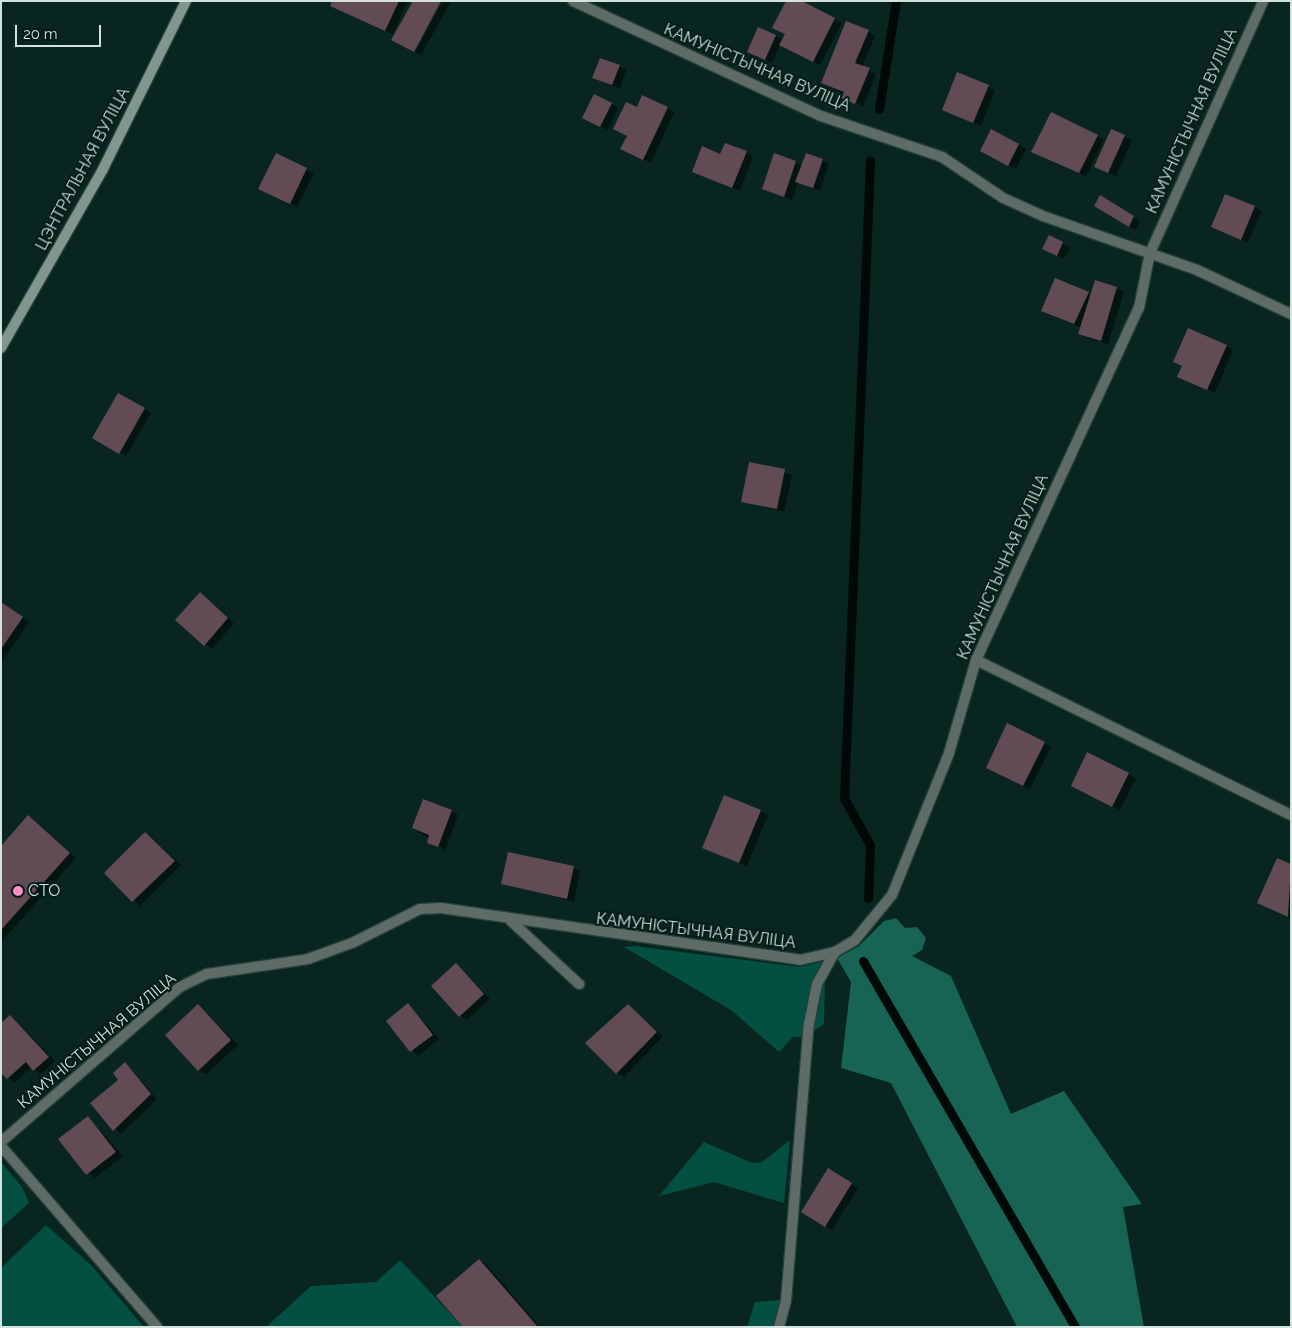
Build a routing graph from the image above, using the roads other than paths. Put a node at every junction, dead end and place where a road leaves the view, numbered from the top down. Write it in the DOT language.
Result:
graph roads {
  1 [pos="186,1"];
  2 [pos="573,1"];
  3 [pos="1262,1"];
  4 [pos="1150,252"];
  5 [pos="1291,314"];
  6 [pos="1,348"];
  7 [pos="976,660"];
  8 [pos="1291,815"];
  9 [pos="511,920"];
  10 [pos="835,952"];
  11 [pos="579,984"];
  12 [pos="1,1142"];
  13 [pos="1,1146"];
  14 [pos="157,1327"];
  15 [pos="779,1327"];
  1 -- 6 [label="main road, ЦЭНТРАЛЬНАЯ ВУЛІЦА"];
  2 -- 4 [label="street, КАМУНІСТЫЧНАЯ ВУЛІЦА"];
  3 -- 4 [label="street, КАМУНІСТЫЧНАЯ ВУЛІЦА"];
  4 -- 5 [label="street, КАМУНІСТЫЧНАЯ ВУЛІЦА"];
  4 -- 7 [label="street, КАМУНІСТЫЧНАЯ ВУЛІЦА"];
  7 -- 8 [label="street"];
  7 -- 10 [label="street, КАМУНІСТЫЧНАЯ ВУЛІЦА"];
  9 -- 10 [label="street, КАМУНІСТЫЧНАЯ ВУЛІЦА"];
  9 -- 11 [label="street"];
  9 -- 12 [label="street, КАМУНІСТЫЧНАЯ ВУЛІЦА"];
  10 -- 15 [label="street"];
  13 -- 14 [label="street"];
}
